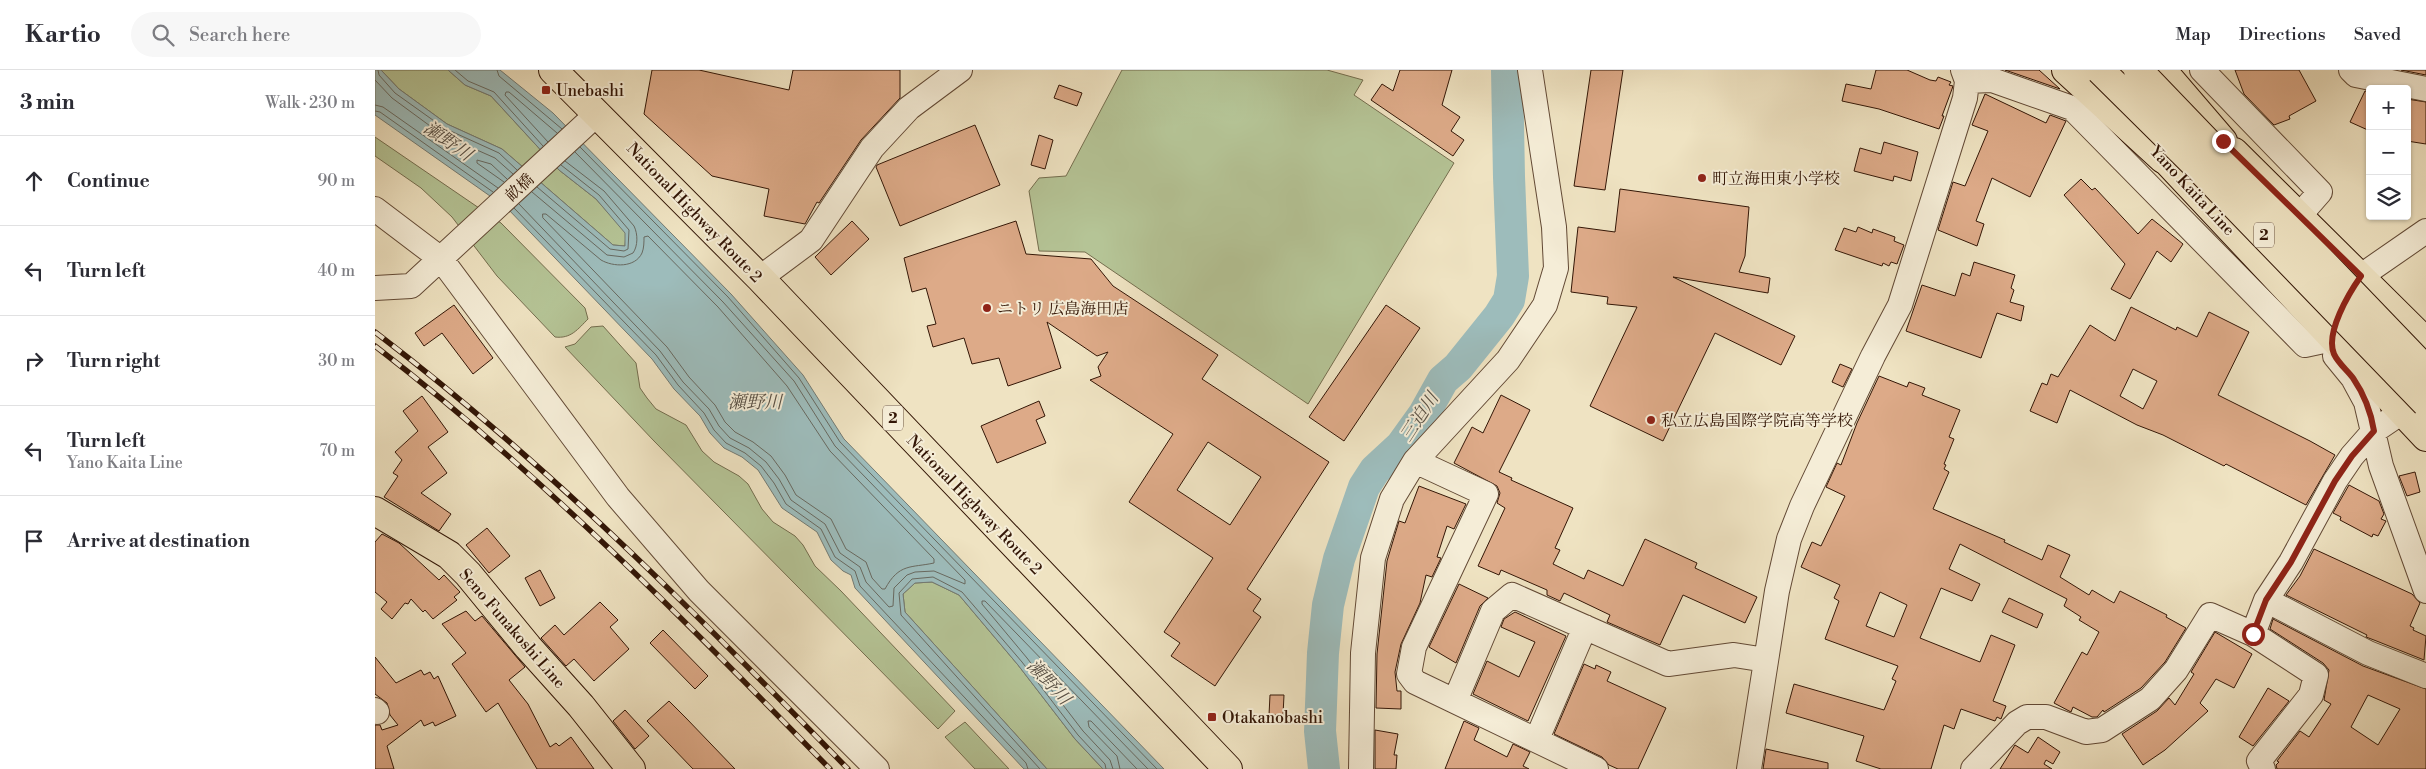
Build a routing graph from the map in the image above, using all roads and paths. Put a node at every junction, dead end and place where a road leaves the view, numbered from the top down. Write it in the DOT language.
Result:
graph roads {
  1 [pos="553,70"];
  2 [pos="960,70"];
  3 [pos="1530,70"];
  4 [pos="2066,70"];
  5 [pos="2088,70"];
  6 [pos="2100,70"];
  7 [pos="2138,70"];
  8 [pos="2148,70"];
  9 [pos="2162,70"];
  10 [pos="2202,70"];
  11 [pos="2351,70"];
  12 [pos="1965,75"];
  13 [pos="2426,89"];
  14 [pos="597,113"];
  15 [pos="2223,141"];
  16 [pos="2163,159"];
  17 [pos="375,209"];
  18 [pos="2299,216"];
  19 [pos="2426,231"];
  20 [pos="441,259"];
  21 [pos="2361,276"];
  22 [pos="760,278"];
  23 [pos="375,288"];
  24 [pos="2333,339"];
  25 [pos="2426,342"];
  26 [pos="2426,370"];
  27 [pos="2414,408"];
  28 [pos="2374,431"];
  29 [pos="2426,437"];
  30 [pos="1415,462"];
  31 [pos="375,511"];
  32 [pos="2426,591"];
  33 [pos="2266,600"];
  34 [pos="1585,627"];
  35 [pos="2253,634"];
  36 [pos="1766,660"];
  37 [pos="2426,676"];
  38 [pos="1455,701"];
  39 [pos="1537,739"];
  40 [pos="631,769"];
  41 [pos="877,769"];
  42 [pos="1228,769"];
  43 [pos="1361,769"];
  44 [pos="1596,769"];
  45 [pos="1749,769"];
  46 [pos="1973,769"];
  47 [pos="2263,769"];
  1 -- 14 [label="main road, National Highway Route 2 / 2"];
  2 -- 22 [label="street"];
  3 -- 30 [label="street"];
  4 -- 16 [label="main road"];
  5 -- 16 [label="main road, Yano Kaita Line"];
  6 -- 27 [label="main road, 2, bridge"];
  7 -- 26 [label="main road, 2, bridge"];
  8 -- 15 [label="main road"];
  9 -- 15 [label="main road"];
  10 -- 18 [label="street"];
  11 -- 13 [label="street"];
  12 -- 24 [label="street"];
  12 -- 36 [label="street"];
  14 -- 20 [label="street, 畝橋"];
  14 -- 22 [label="main road, National Highway Route 2 / 2"];
  15 -- 18 [label="main road"];
  16 -- 24 [label="main road, Yano Kaita Line"];
  17 -- 20 [label="street"];
  18 -- 21 [label="main road"];
  19 -- 21 [label="street"];
  20 -- 23 [label="street, 畝橋"];
  20 -- 41 [label="street"];
  21 -- 24 [label="street"];
  21 -- 25 [label="main road"];
  22 -- 42 [label="main road, National Highway Route 2 / 2"];
  24 -- 27 [label="main road, Yano Kaita Line"];
  24 -- 28 [label="street"];
  27 -- 28 [label="street"];
  27 -- 29 [label="main road, Yano Kaita Line"];
  28 -- 32 [label="street"];
  28 -- 33 [label="street"];
  30 -- 38 [label="street"];
  30 -- 43 [label="street"];
  31 -- 40 [label="main road, Seno Funakoshi Line"];
  33 -- 35 [label="street"];
  33 -- 37 [label="street"];
  34 -- 36 [label="street"];
  34 -- 38 [label="street"];
  34 -- 39 [label="street"];
  35 -- 46 [label="street"];
  35 -- 47 [label="street"];
  36 -- 45 [label="street"];
  38 -- 39 [label="street"];
  39 -- 44 [label="street"];
}
